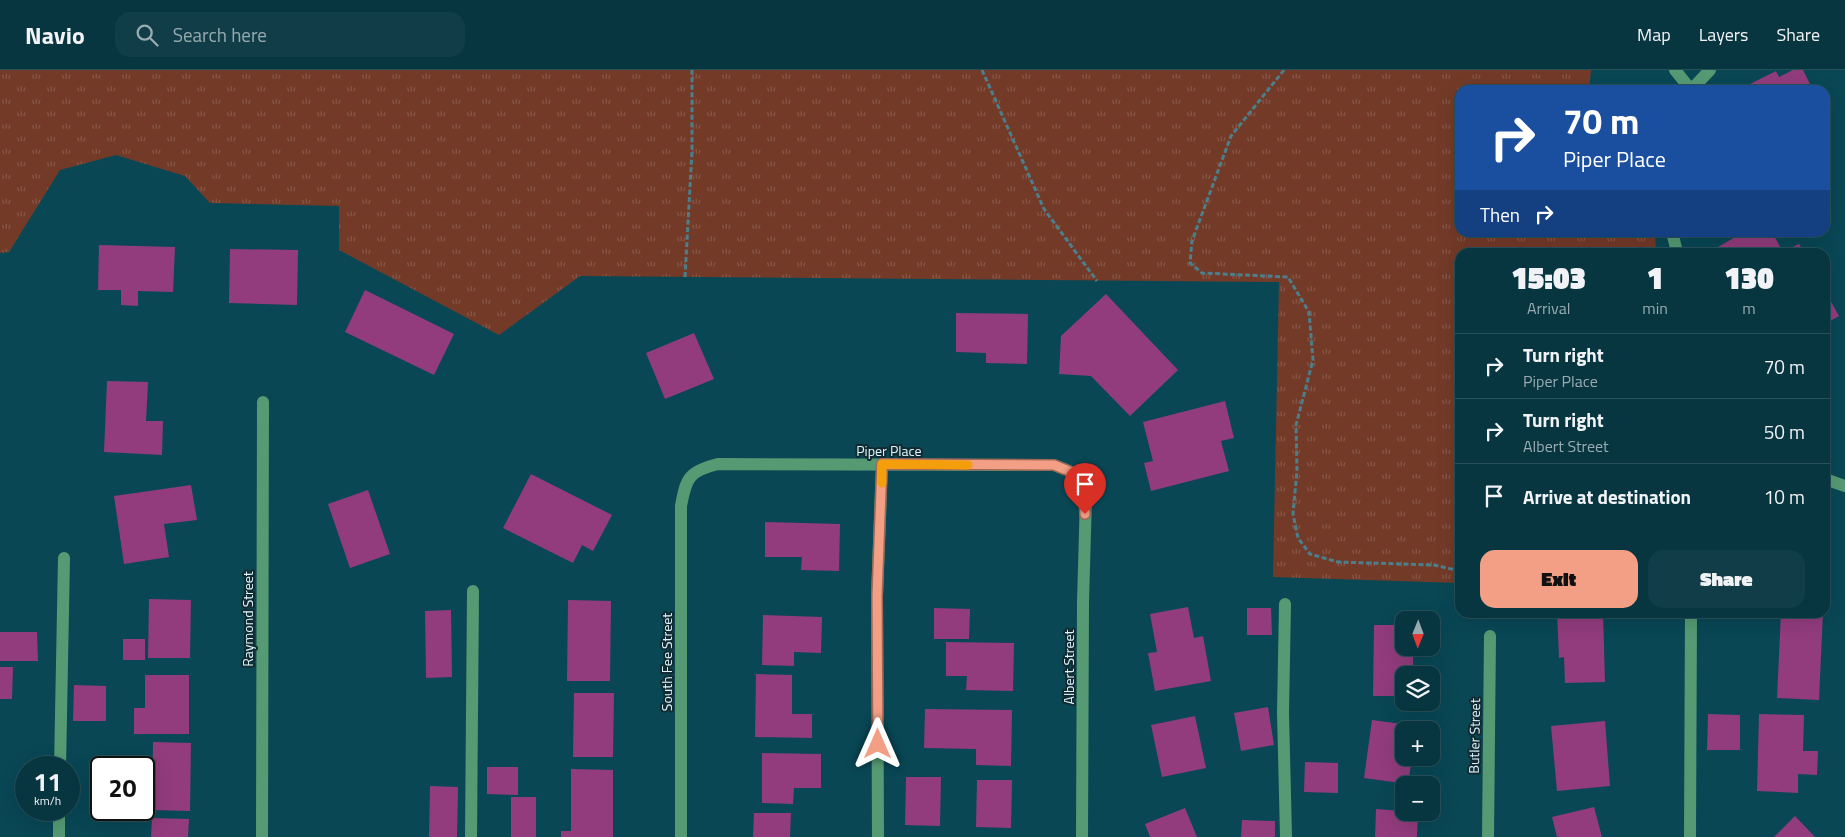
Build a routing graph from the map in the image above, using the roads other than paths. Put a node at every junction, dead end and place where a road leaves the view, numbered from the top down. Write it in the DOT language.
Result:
graph roads {
  1 [pos="1674,70"];
  2 [pos="1710,70"];
  3 [pos="1687,85"];
  4 [pos="1696,85"];
  5 [pos="263,402"];
  6 [pos="882,464"];
  7 [pos="1830,482"];
  8 [pos="1845,486"];
  9 [pos="684,488"];
  10 [pos="1086,497"];
  11 [pos="64,558"];
  12 [pos="473,591"];
  13 [pos="1285,604"];
  14 [pos="1691,618"];
  15 [pos="1490,636"];
  16 [pos="60,756"];
  17 [pos="59,821"];
  18 [pos="59,837"];
  19 [pos="262,837"];
  20 [pos="471,837"];
  21 [pos="681,837"];
  22 [pos="878,837"];
  23 [pos="1082,837"];
  24 [pos="1286,837"];
  25 [pos="1488,837"];
  26 [pos="1690,837"];
  1 -- 3 [label="street"];
  2 -- 4 [label="street"];
  5 -- 19 [label="street, Raymond Street"];
  6 -- 9 [label="street, Piper Place"];
  6 -- 10 [label="street, Piper Place"];
  6 -- 22 [label="street"];
  7 -- 8 [label="street"];
  9 -- 21 [label="street, South Fee Street"];
  10 -- 23 [label="street, Albert Street"];
  11 -- 16 [label="street"];
  12 -- 20 [label="street"];
  13 -- 24 [label="street"];
  14 -- 26 [label="street"];
  15 -- 25 [label="street, Butler Street"];
  17 -- 18 [label="street"];
}
